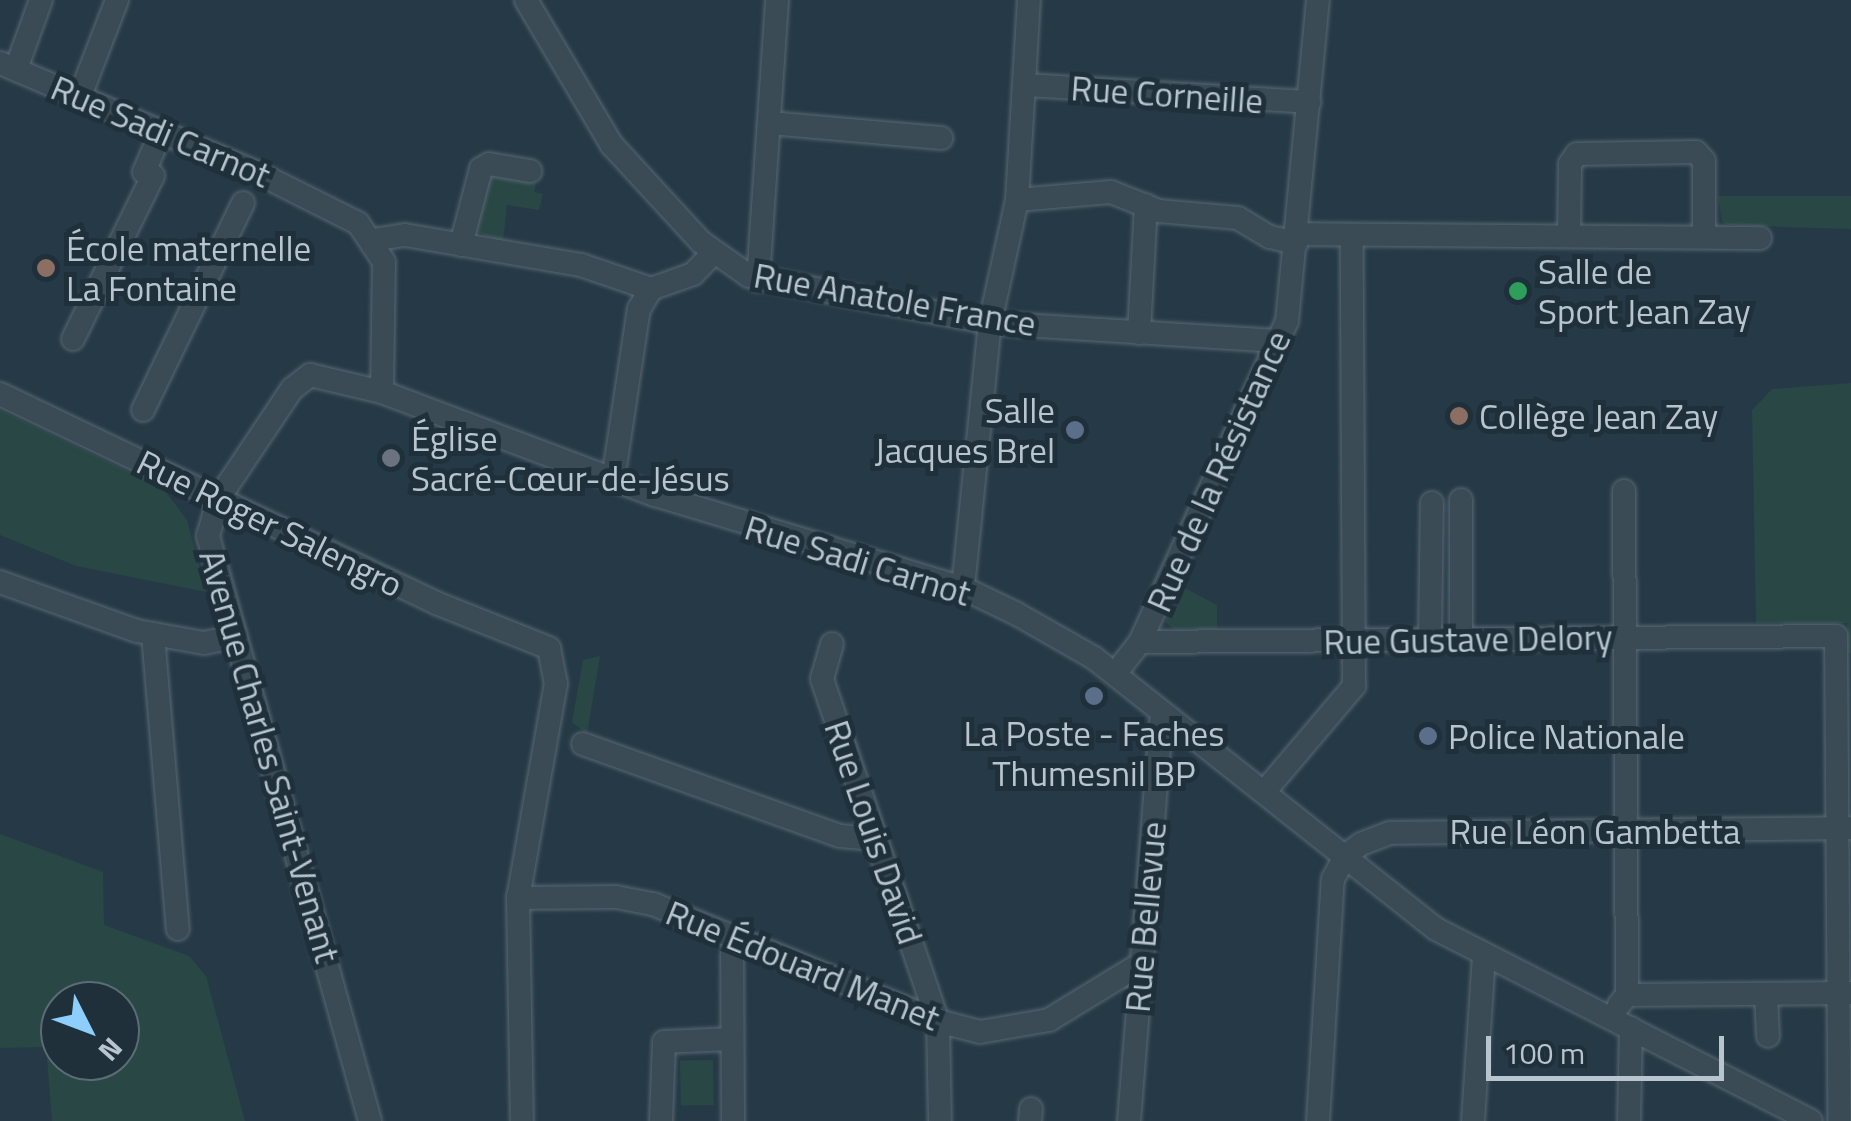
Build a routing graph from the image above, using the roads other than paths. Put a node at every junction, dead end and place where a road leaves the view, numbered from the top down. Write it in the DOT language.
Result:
graph roads {
  1 [pos="41,0"];
  2 [pos="117,0"];
  3 [pos="526,0"];
  4 [pos="776,0"];
  5 [pos="1029,0"];
  6 [pos="1318,0"];
  7 [pos="8,66"];
  8 [pos="1024,85"];
  9 [pos="80,96"];
  10 [pos="1310,102"];
  11 [pos="769,124"];
  12 [pos="162,130"];
  13 [pos="941,138"];
  14 [pos="530,172"];
  15 [pos="250,187"];
  16 [pos="1017,200"];
  17 [pos="1146,205"];
  18 [pos="1352,235"];
  19 [pos="1569,236"];
  20 [pos="1704,237"];
  21 [pos="1297,238"];
  22 [pos="1760,238"];
  23 [pos="374,240"];
  24 [pos="460,245"];
  25 [pos="712,253"];
  26 [pos="758,280"];
  27 [pos="651,289"];
  28 [pos="990,323"];
  29 [pos="1139,333"];
  30 [pos="73,339"];
  31 [pos="1278,340"];
  32 [pos="382,392"];
  33 [pos="0,394"];
  34 [pos="143,410"];
  35 [pos="613,480"];
  36 [pos="1624,490"];
  37 [pos="219,498"];
  38 [pos="1461,500"];
  39 [pos="1432,502"];
  40 [pos="0,582"];
  41 [pos="964,588"];
  42 [pos="154,634"];
  43 [pos="236,636"];
  44 [pos="1625,638"];
  45 [pos="1462,639"];
  46 [pos="1355,640"];
  47 [pos="1430,640"];
  48 [pos="1140,642"];
  49 [pos="832,644"];
  50 [pos="1115,674"];
  51 [pos="1162,713"];
  52 [pos="582,744"];
  53 [pos="1266,791"];
  54 [pos="1844,828"];
  55 [pos="1627,831"];
  56 [pos="877,839"];
  57 [pos="1346,856"];
  58 [pos="518,898"];
  59 [pos="178,928"];
  60 [pos="737,937"];
  61 [pos="1484,954"];
  62 [pos="1142,963"];
  63 [pos="1845,993"];
  64 [pos="1766,994"];
  65 [pos="1627,996"];
  66 [pos="1139,1000"];
  67 [pos="1082,1004"];
  68 [pos="938,1021"];
  69 [pos="1622,1023"];
  70 [pos="1768,1036"];
  71 [pos="732,1038"];
  72 [pos="1846,1096"];
  73 [pos="1776,1113"];
  74 [pos="370,1121"];
  75 [pos="522,1121"];
  76 [pos="661,1121"];
  77 [pos="732,1121"];
  78 [pos="940,1121"];
  79 [pos="1129,1121"];
  80 [pos="1318,1121"];
  81 [pos="1473,1121"];
  82 [pos="1629,1121"];
  83 [pos="1811,1121"];
  84 [pos="1839,1121"];
  1 -- 7 [label="street"];
  2 -- 9 [label="street"];
  3 -- 25 [label="street, Rue Anatole France"];
  4 -- 11 [label="street"];
  5 -- 8 [label="street"];
  6 -- 10 [label="street, Rue de la Résistance"];
  7 -- 9 [label="street, Rue Sadi Carnot"];
  8 -- 10 [label="street, Rue Corneille"];
  8 -- 16 [label="street"];
  9 -- 12 [label="street, Rue Sadi Carnot"];
  10 -- 21 [label="street, Rue de la Résistance"];
  11 -- 13 [label="street"];
  11 -- 26 [label="street"];
  12 -- 15 [label="street, Rue Sadi Carnot"];
  12 -- 30 [label="street"];
  14 -- 24 [label="street"];
  15 -- 23 [label="street, Rue Sadi Carnot"];
  15 -- 34 [label="street"];
  16 -- 17 [label="street"];
  16 -- 28 [label="street"];
  17 -- 21 [label="street"];
  17 -- 29 [label="street"];
  18 -- 19 [label="street"];
  18 -- 21 [label="street"];
  18 -- 46 [label="street"];
  19 -- 20 [label="street"];
  19 -- 20 [label="street"];
  20 -- 22 [label="street"];
  21 -- 31 [label="street, Rue de la Résistance"];
  23 -- 24 [label="street"];
  23 -- 32 [label="street"];
  24 -- 27 [label="street"];
  25 -- 26 [label="street, Rue Anatole France"];
  25 -- 27 [label="street"];
  26 -- 28 [label="street, Rue Anatole France"];
  27 -- 35 [label="street"];
  28 -- 29 [label="street, Rue Anatole France"];
  28 -- 41 [label="street"];
  29 -- 31 [label="street, Rue Anatole France"];
  31 -- 48 [label="street, Rue de la Résistance"];
  32 -- 35 [label="street, Rue Sadi Carnot"];
  32 -- 37 [label="street, Avenue Charles Saint-Venant"];
  33 -- 37 [label="street, Rue Roger Salengro"];
  35 -- 41 [label="street, Rue Sadi Carnot"];
  36 -- 44 [label="street"];
  37 -- 43 [label="street, Avenue Charles Saint-Venant"];
  37 -- 58 [label="street, Rue Roger Salengro"];
  38 -- 45 [label="street"];
  39 -- 47 [label="street"];
  40 -- 42 [label="street"];
  41 -- 50 [label="street, Rue Sadi Carnot"];
  42 -- 43 [label="street"];
  42 -- 59 [label="street"];
  43 -- 74 [label="street, Avenue Charles Saint-Venant"];
  44 -- 45 [label="street, Rue Gustave Delory"];
  44 -- 54 [label="street, Rue Gustave Delory"];
  44 -- 55 [label="street"];
  45 -- 47 [label="street, Rue Gustave Delory"];
  46 -- 47 [label="street, Rue Gustave Delory"];
  46 -- 48 [label="street, Rue Gustave Delory"];
  46 -- 53 [label="street"];
  48 -- 50 [label="street"];
  49 -- 56 [label="street, Rue Louis David"];
  50 -- 51 [label="street, Rue Sadi Carnot"];
  51 -- 53 [label="street, Rue Sadi Carnot"];
  51 -- 62 [label="street, Rue Bellevue"];
  52 -- 56 [label="street"];
  53 -- 57 [label="street, Rue Sadi Carnot"];
  54 -- 55 [label="street, Rue Léon Gambetta"];
  54 -- 63 [label="street"];
  55 -- 57 [label="street, Rue Léon Gambetta"];
  55 -- 65 [label="street"];
  56 -- 68 [label="street, Rue Louis David"];
  57 -- 61 [label="street, Rue Sadi Carnot"];
  57 -- 80 [label="street"];
  58 -- 60 [label="street, Rue Édouard Manet"];
  58 -- 75 [label="street"];
  60 -- 68 [label="street, Rue Édouard Manet"];
  60 -- 71 [label="street"];
  61 -- 69 [label="street, Rue Sadi Carnot"];
  61 -- 81 [label="street"];
  62 -- 66 [label="street, Rue Bellevue"];
  62 -- 67 [label="street, Rue Édouard Manet"];
  63 -- 64 [label="street"];
  63 -- 72 [label="street"];
  64 -- 65 [label="street"];
  64 -- 70 [label="street"];
  65 -- 69 [label="street"];
  66 -- 67 [label="street, Rue Édouard Manet"];
  66 -- 79 [label="street, Rue Bellevue"];
  67 -- 68 [label="street, Rue Édouard Manet"];
  68 -- 78 [label="street, Rue Louis David"];
  69 -- 73 [label="street, Rue Sadi Carnot"];
  69 -- 82 [label="street"];
  71 -- 76 [label="street"];
  71 -- 77 [label="street"];
  72 -- 84 [label="street"];
  73 -- 83 [label="street, Rue Sadi Carnot"];
}
